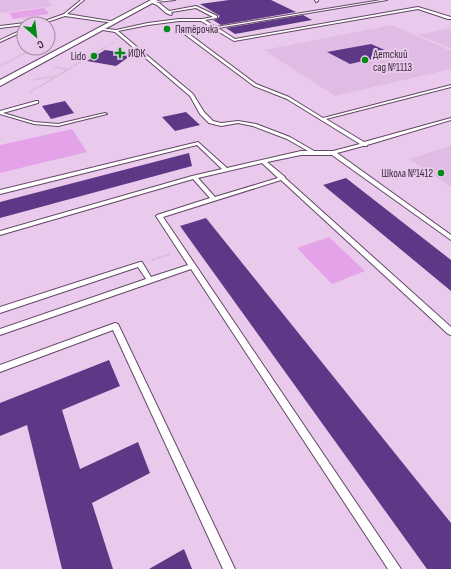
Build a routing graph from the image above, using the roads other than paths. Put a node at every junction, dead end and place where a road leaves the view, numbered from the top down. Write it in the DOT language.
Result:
graph roads {
  1 [pos="83,0"];
  2 [pos="174,0"];
  3 [pos="386,0"];
  4 [pos="153,1"];
  5 [pos="167,12"];
  6 [pos="65,15"];
  7 [pos="56,18"];
  8 [pos="451,18"];
  9 [pos="179,20"];
  10 [pos="202,20"];
  11 [pos="114,22"];
  12 [pos="16,25"];
  13 [pos="0,28"];
  14 [pos="215,28"];
  15 [pos="99,30"];
  16 [pos="116,32"];
  17 [pos="184,32"];
  18 [pos="16,34"];
  19 [pos="0,41"];
  20 [pos="0,83"];
  21 [pos="451,86"];
  22 [pos="36,102"];
  23 [pos="0,113"];
  24 [pos="105,114"];
  25 [pos="323,119"];
  26 [pos="451,119"];
  27 [pos="365,145"];
  28 [pos="313,153"];
  29 [pos="333,153"];
  30 [pos="264,162"];
  31 [pos="226,170"];
  32 [pos="194,177"];
  33 [pos="283,178"];
  34 [pos="0,192"];
  35 [pos="214,199"];
  36 [pos="0,233"];
  37 [pos="451,238"];
  38 [pos="192,266"];
  39 [pos="150,280"];
  40 [pos="0,310"];
  41 [pos="0,332"];
  42 [pos="451,332"];
  43 [pos="0,369"];
  44 [pos="229,569"];
  45 [pos="395,569"];
  1 -- 6 [label="lane"];
  2 -- 4 [label="lane"];
  3 -- 14 [label="lane"];
  4 -- 5 [label="lane"];
  4 -- 11 [label="street"];
  5 -- 9 [label="lane"];
  5 -- 10 [label="lane"];
  6 -- 7 [label="lane"];
  6 -- 11 [label="lane"];
  8 -- 14 [label="lane"];
  9 -- 10 [label="lane"];
  9 -- 16 [label="lane"];
  10 -- 14 [label="lane"];
  11 -- 15 [label="street"];
  12 -- 13 [label="lane"];
  15 -- 16 [label="lane"];
  15 -- 20 [label="street"];
  16 -- 28 [label="lane"];
  17 -- 25 [label="lane"];
  18 -- 19 [label="lane"];
  21 -- 25 [label="lane"];
  22 -- 23 [label="lane"];
  23 -- 24 [label="lane"];
  25 -- 27 [label="lane"];
  26 -- 27 [label="lane"];
  27 -- 29 [label="lane"];
  28 -- 29 [label="lane"];
  28 -- 30 [label="lane"];
  29 -- 37 [label="lane"];
  30 -- 31 [label="lane"];
  30 -- 33 [label="lane"];
  31 -- 32 [label="lane"];
  31 -- 34 [label="lane"];
  32 -- 35 [label="lane"];
  32 -- 36 [label="lane"];
  33 -- 35 [label="lane"];
  33 -- 42 [label="lane"];
  35 -- 38 [label="lane"];
  38 -- 39 [label="lane"];
  38 -- 45 [label="lane"];
  39 -- 40 [label="lane"];
  39 -- 41 [label="lane"];
  43 -- 44 [label="lane"];
}
